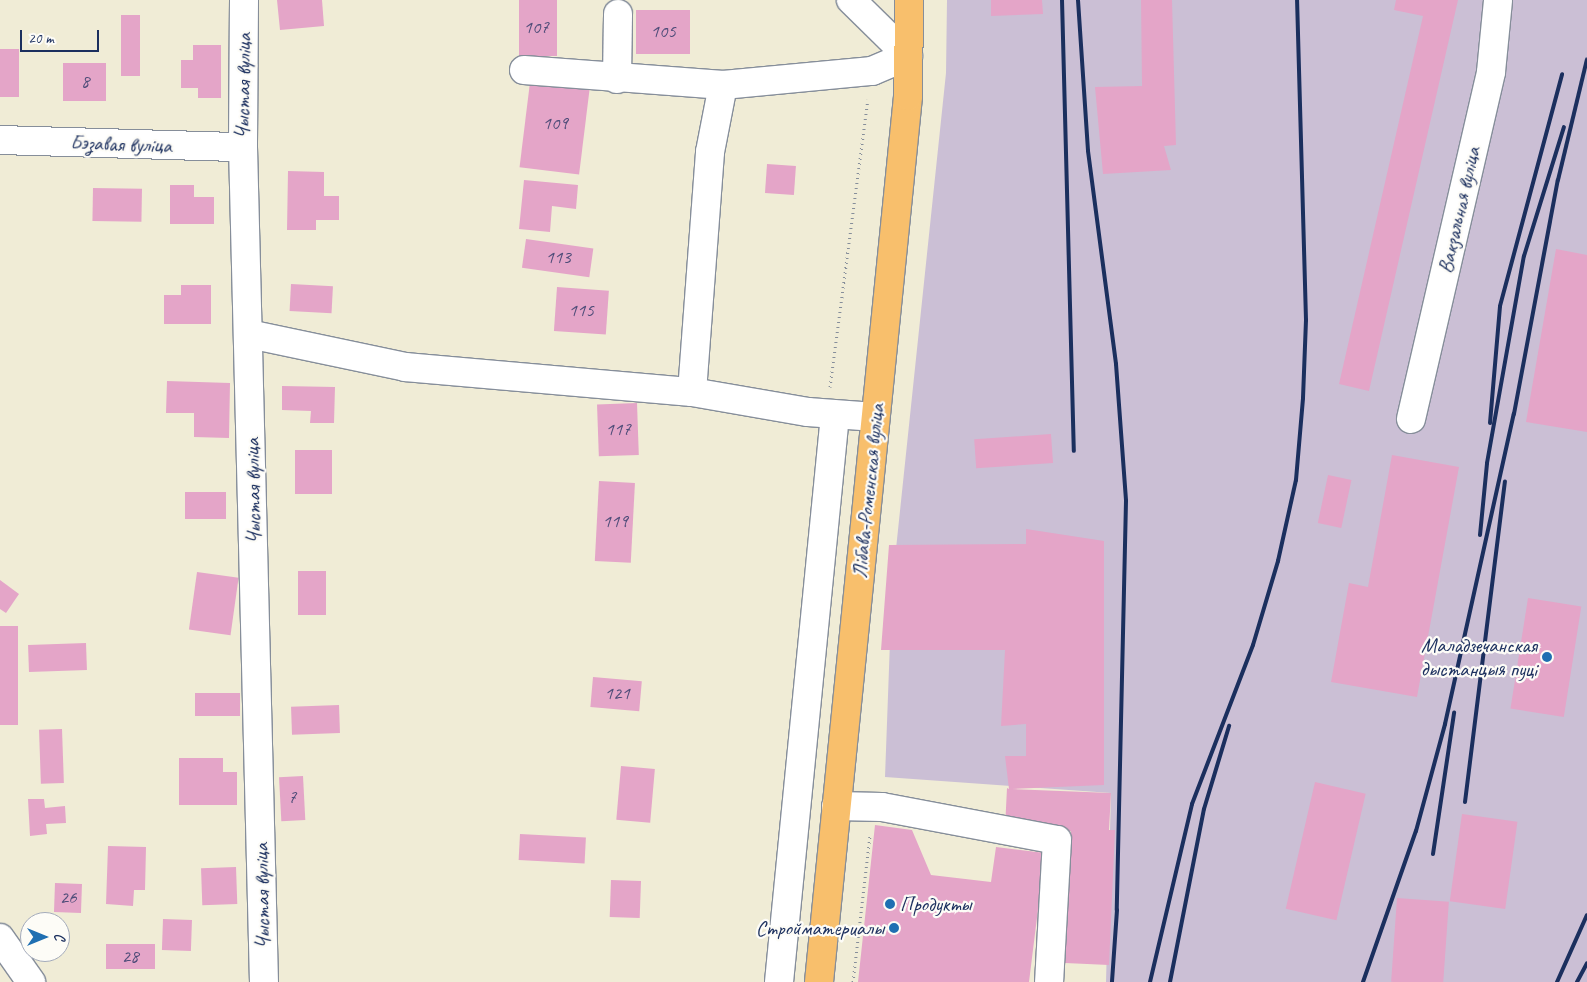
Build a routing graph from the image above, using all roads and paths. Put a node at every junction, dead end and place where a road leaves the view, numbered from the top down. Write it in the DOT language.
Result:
graph roads {
  1 [pos="244,0"];
  2 [pos="851,0"];
  3 [pos="909,0"];
  4 [pos="1498,0"];
  5 [pos="618,14"];
  6 [pos="908,56"];
  7 [pos="524,70"];
  8 [pos="617,79"];
  9 [pos="723,85"];
  10 [pos="0,140"];
  11 [pos="242,148"];
  12 [pos="249,334"];
  13 [pos="692,392"];
  14 [pos="835,416"];
  15 [pos="875,417"];
  16 [pos="1411,419"];
  17 [pos="836,806"];
  18 [pos="0,938"];
  19 [pos="31,982"];
  20 [pos="264,982"];
  21 [pos="779,982"];
  22 [pos="819,982"];
  23 [pos="1049,982"];
  1 -- 11 [label="street, Чыстая вуліца"];
  2 -- 6 [label="street"];
  3 -- 6 [label="main road, Лібава-Роменская вуліца"];
  4 -- 16 [label="street, Вакзальная вуліца"];
  5 -- 8 [label="street"];
  6 -- 9 [label="street"];
  6 -- 15 [label="main road, Лібава-Роменская вуліца"];
  7 -- 8 [label="street"];
  8 -- 9 [label="street"];
  9 -- 13 [label="street"];
  10 -- 11 [label="street, Бэзавая вуліца"];
  11 -- 12 [label="street, Чыстая вуліца"];
  12 -- 13 [label="street"];
  12 -- 20 [label="street, Чыстая вуліца"];
  13 -- 14 [label="street"];
  14 -- 15 [label="street"];
  14 -- 21 [label="street"];
  15 -- 17 [label="main road, Лібава-Роменская вуліца"];
  17 -- 22 [label="main road, Лібава-Роменская вуліца"];
  17 -- 23 [label="street"];
  18 -- 19 [label="street"];
}
